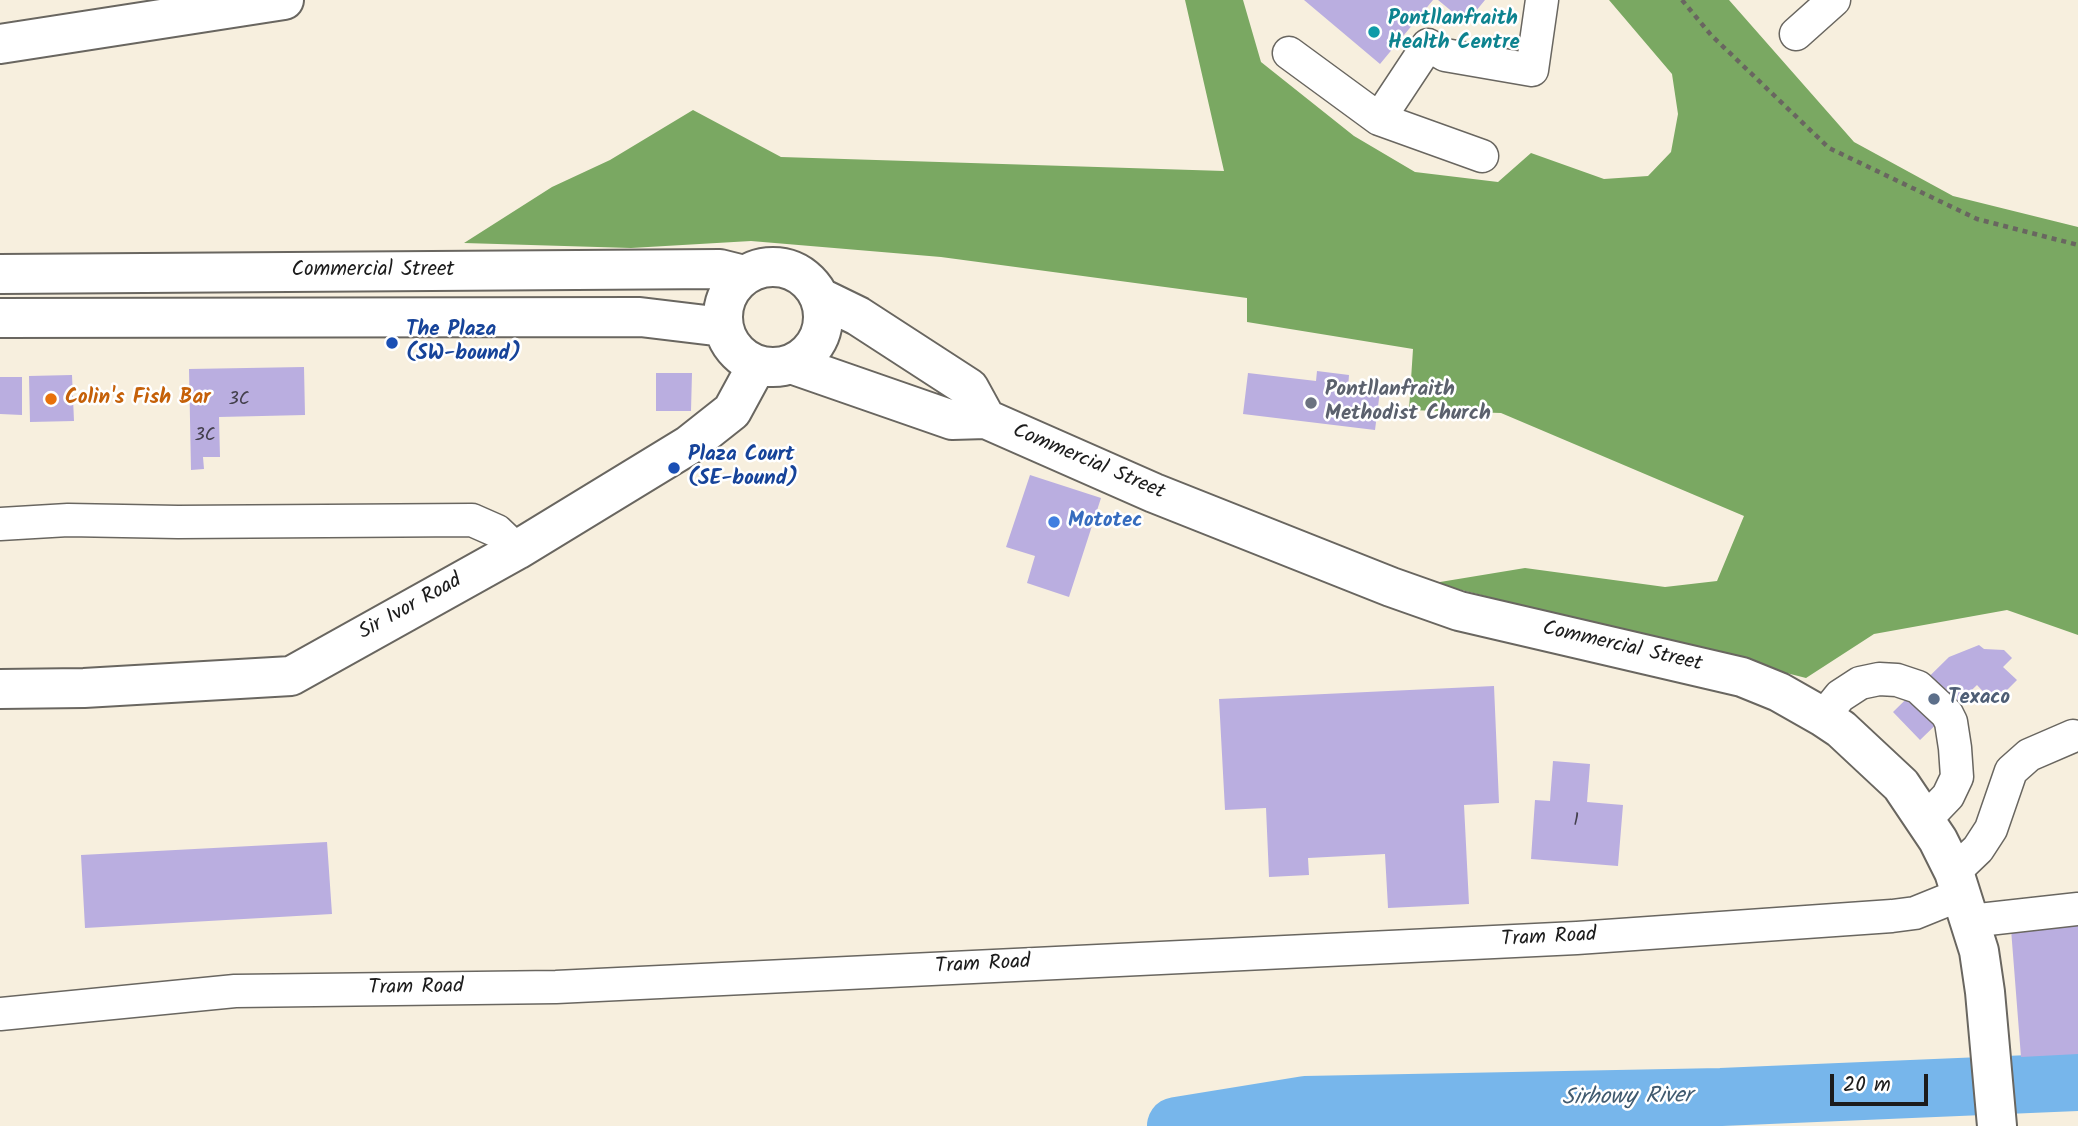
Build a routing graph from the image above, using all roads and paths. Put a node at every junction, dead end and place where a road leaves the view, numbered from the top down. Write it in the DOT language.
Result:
graph roads {
  1 [pos="284,0"];
  2 [pos="1542,0"];
  3 [pos="1682,0"];
  4 [pos="1834,0"];
  5 [pos="1796,34"];
  6 [pos="0,44"];
  7 [pos="1289,53"];
  8 [pos="1378,120"];
  9 [pos="1482,156"];
  10 [pos="2078,245"];
  11 [pos="0,274"];
  12 [pos="744,275"];
  13 [pos="819,297"];
  14 [pos="0,318"];
  15 [pos="723,327"];
  16 [pos="774,365"];
  17 [pos="986,419"];
  18 [pos="0,524"];
  19 [pos="517,550"];
  20 [pos="0,689"];
  21 [pos="1823,717"];
  22 [pos="2073,736"];
  23 [pos="1924,820"];
  24 [pos="1962,896"];
  25 [pos="2078,909"];
  26 [pos="0,1014"];
  27 [pos="1996,1120"];
  1 -- 6 [label="main road"];
  2 -- 8 [label="street"];
  3 -- 10 [label="path"];
  4 -- 5 [label="street"];
  7 -- 8 [label="street"];
  8 -- 9 [label="street"];
  11 -- 12 [label="main road, Commercial Street"];
  12 -- 13 [label="main road, Commercial Street"];
  12 -- 15 [label="main road"];
  13 -- 16 [label="main road"];
  13 -- 17 [label="main road, Commercial Street"];
  14 -- 15 [label="main road"];
  15 -- 16 [label="main road, Commercial Street"];
  16 -- 17 [label="main road, Commercial Street"];
  16 -- 19 [label="main road, Sir Ivor Road"];
  17 -- 21 [label="main road, Commercial Street"];
  18 -- 19 [label="street"];
  19 -- 20 [label="main road, Sir Ivor Road"];
  21 -- 23 [label="main road, Commercial Street"];
  21 -- 23 [label="street"];
  22 -- 24 [label="street"];
  23 -- 24 [label="main road, Commercial Street"];
  24 -- 25 [label="street"];
  24 -- 26 [label="street, Tram Road"];
  24 -- 27 [label="main road, Commercial Street"];
}
